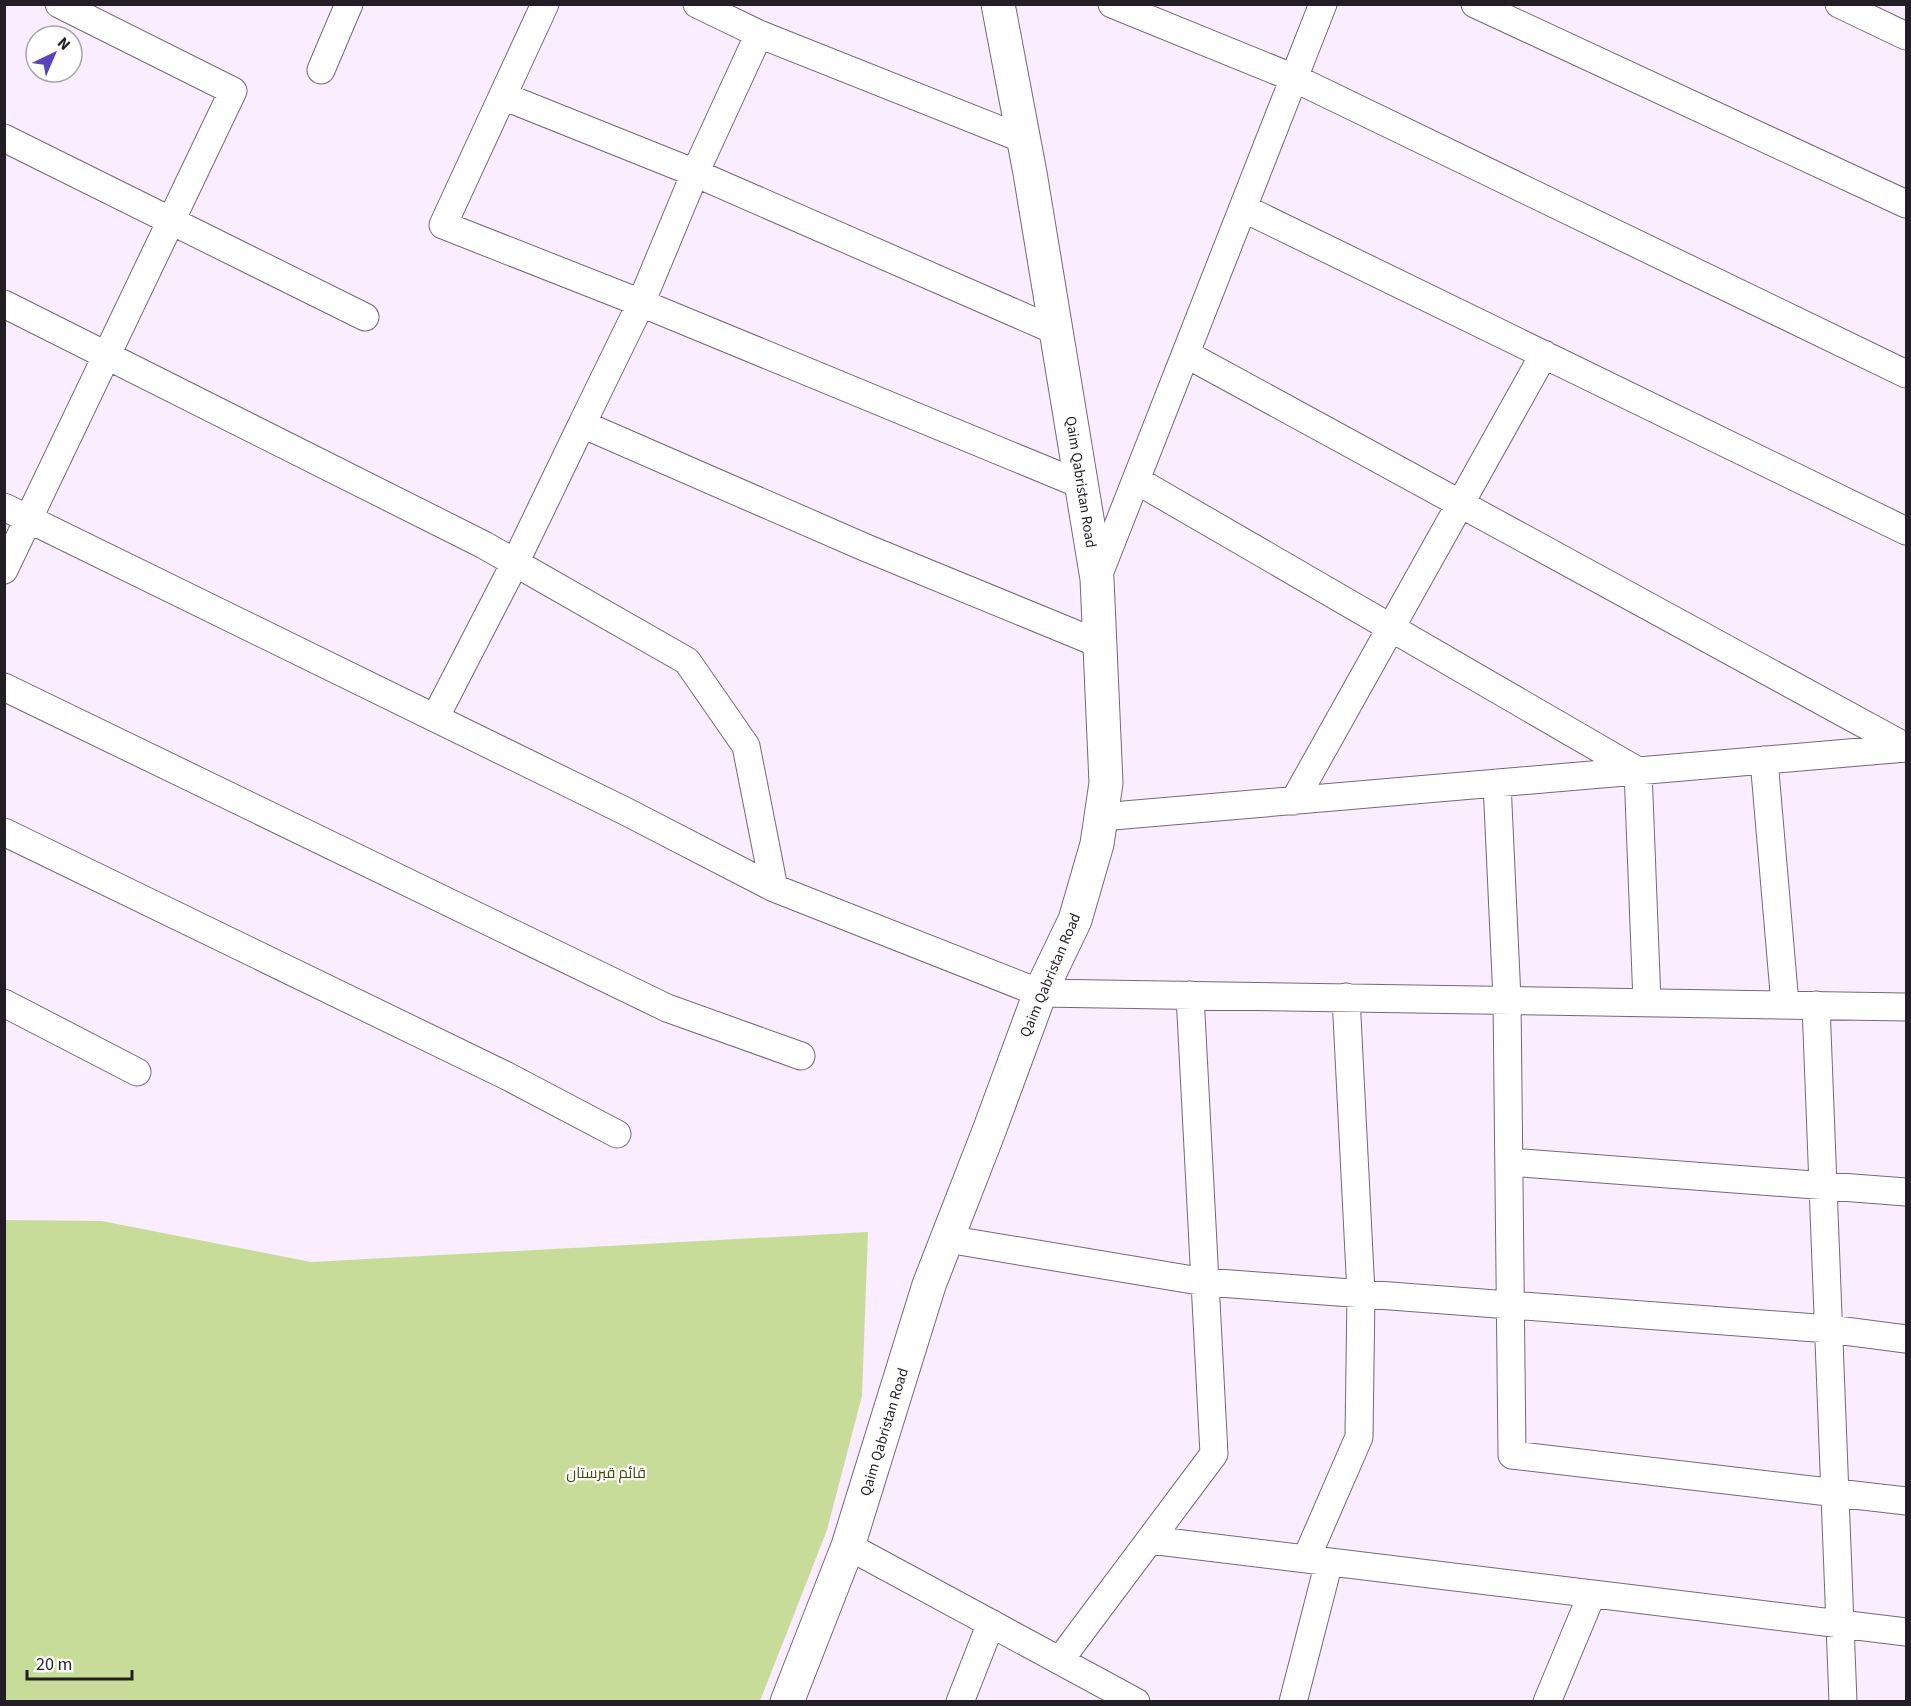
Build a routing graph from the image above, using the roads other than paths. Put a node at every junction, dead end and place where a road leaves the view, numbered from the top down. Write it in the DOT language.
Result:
graph roads {
  1 [pos="59,4"];
  2 [pos="349,4"];
  3 [pos="545,4"];
  4 [pos="696,4"];
  5 [pos="998,4"];
  6 [pos="1112,4"];
  7 [pos="1323,4"];
  8 [pos="1475,4"];
  9 [pos="1839,4"];
  10 [pos="759,34"];
  11 [pos="1906,36"];
  12 [pos="321,70"];
  13 [pos="1294,78"];
  14 [pos="503,96"];
  15 [pos="4,138"];
  16 [pos="1023,138"];
  17 [pos="695,174"];
  18 [pos="1906,204"];
  19 [pos="1243,208"];
  20 [pos="171,221"];
  21 [pos="641,303"];
  22 [pos="4,304"];
  23 [pos="365,317"];
  24 [pos="1056,331"];
  25 [pos="1186,354"];
  26 [pos="1544,354"];
  27 [pos="107,355"];
  28 [pos="1906,374"];
  29 [pos="582,424"];
  30 [pos="1136,480"];
  31 [pos="1082,485"];
  32 [pos="1460,503"];
  33 [pos="4,507"];
  34 [pos="29,519"];
  35 [pos="1906,531"];
  36 [pos="515,563"];
  37 [pos="4,570"];
  38 [pos="1097,579"];
  39 [pos="1390,628"];
  40 [pos="1100,644"];
  41 [pos="4,687"];
  42 [pos="435,718"];
  43 [pos="1906,747"];
  44 [pos="1764,760"];
  45 [pos="1638,771"];
  46 [pos="1497,783"];
  47 [pos="1294,801"];
  48 [pos="1101,817"];
  49 [pos="4,832"];
  50 [pos="774,888"];
  51 [pos="1040,993"];
  52 [pos="1190,995"];
  53 [pos="1346,998"];
  54 [pos="1507,999"];
  55 [pos="1647,1002"];
  56 [pos="4,1003"];
  57 [pos="1785,1004"];
  58 [pos="1816,1005"];
  59 [pos="1906,1007"];
  60 [pos="801,1056"];
  61 [pos="137,1072"];
  62 [pos="617,1134"];
  63 [pos="1509,1162"];
  64 [pos="1822,1185"];
  65 [pos="1906,1192"];
  66 [pos="947,1239"];
  67 [pos="1205,1282"];
  68 [pos="1361,1293"];
  69 [pos="1510,1305"];
  70 [pos="1828,1329"];
  71 [pos="1906,1339"];
  72 [pos="1835,1493"];
  73 [pos="1906,1501"];
  74 [pos="1150,1540"];
  75 [pos="848,1546"];
  76 [pos="1318,1560"];
  77 [pos="1592,1594"];
  78 [pos="991,1623"];
  79 [pos="1840,1624"];
  80 [pos="1906,1632"];
  81 [pos="1060,1660"];
  82 [pos="1122,1698"];
  83 [pos="787,1701"];
  84 [pos="960,1701"];
  85 [pos="1293,1701"];
  86 [pos="1547,1701"];
  87 [pos="1843,1701"];
  1 -- 20 [label="street"];
  2 -- 12 [label="street"];
  3 -- 14 [label="street"];
  4 -- 10 [label="street"];
  5 -- 16 [label="street, Qaim Qabristan Road"];
  6 -- 13 [label="street"];
  7 -- 13 [label="street"];
  8 -- 18 [label="street"];
  9 -- 11 [label="street"];
  10 -- 16 [label="street"];
  10 -- 17 [label="street"];
  13 -- 19 [label="street"];
  13 -- 28 [label="street"];
  14 -- 17 [label="street"];
  14 -- 21 [label="street"];
  15 -- 20 [label="street"];
  16 -- 24 [label="street, Qaim Qabristan Road"];
  17 -- 21 [label="street"];
  17 -- 24 [label="street"];
  19 -- 25 [label="street"];
  19 -- 26 [label="street"];
  20 -- 23 [label="street"];
  20 -- 27 [label="street"];
  21 -- 29 [label="street"];
  21 -- 31 [label="street"];
  22 -- 27 [label="street"];
  24 -- 31 [label="street, Qaim Qabristan Road"];
  25 -- 30 [label="street"];
  25 -- 32 [label="street"];
  26 -- 32 [label="street"];
  26 -- 35 [label="street"];
  27 -- 34 [label="street"];
  27 -- 36 [label="street"];
  29 -- 36 [label="street"];
  29 -- 40 [label="street"];
  30 -- 38 [label="street"];
  30 -- 39 [label="street"];
  31 -- 38 [label="street, Qaim Qabristan Road"];
  32 -- 39 [label="street"];
  32 -- 43 [label="street"];
  33 -- 34 [label="street"];
  34 -- 37 [label="street"];
  34 -- 42 [label="street"];
  36 -- 42 [label="street"];
  36 -- 50 [label="street"];
  38 -- 40 [label="street, Qaim Qabristan Road"];
  39 -- 45 [label="street"];
  39 -- 47 [label="street"];
  40 -- 48 [label="street, Qaim Qabristan Road"];
  41 -- 60 [label="street"];
  42 -- 50 [label="street"];
  43 -- 44 [label="street"];
  44 -- 45 [label="street"];
  44 -- 57 [label="street"];
  45 -- 46 [label="street"];
  45 -- 55 [label="street"];
  46 -- 47 [label="street"];
  46 -- 54 [label="street"];
  47 -- 48 [label="street"];
  48 -- 51 [label="street, Qaim Qabristan Road"];
  49 -- 62 [label="street"];
  50 -- 51 [label="street"];
  51 -- 52 [label="street"];
  51 -- 66 [label="street, Qaim Qabristan Road"];
  52 -- 53 [label="street"];
  52 -- 67 [label="street"];
  53 -- 54 [label="street"];
  53 -- 68 [label="street"];
  54 -- 55 [label="street"];
  54 -- 63 [label="street"];
  55 -- 57 [label="street"];
  56 -- 61 [label="street"];
  57 -- 58 [label="street"];
  58 -- 59 [label="street"];
  58 -- 64 [label="street"];
  63 -- 64 [label="street"];
  63 -- 69 [label="street"];
  64 -- 65 [label="street"];
  64 -- 70 [label="street"];
  66 -- 67 [label="street"];
  66 -- 75 [label="street, Qaim Qabristan Road"];
  67 -- 68 [label="street"];
  67 -- 74 [label="street"];
  68 -- 69 [label="street"];
  68 -- 76 [label="street"];
  69 -- 70 [label="street"];
  69 -- 72 [label="street"];
  70 -- 71 [label="street"];
  70 -- 72 [label="street"];
  72 -- 73 [label="street"];
  72 -- 79 [label="street"];
  74 -- 76 [label="street"];
  74 -- 81 [label="street"];
  75 -- 78 [label="street"];
  75 -- 83 [label="street, Qaim Qabristan Road"];
  76 -- 77 [label="street"];
  76 -- 85 [label="street"];
  77 -- 79 [label="street"];
  77 -- 86 [label="street"];
  78 -- 81 [label="street"];
  78 -- 84 [label="street"];
  79 -- 80 [label="street"];
  79 -- 87 [label="street"];
  81 -- 82 [label="street"];
}
